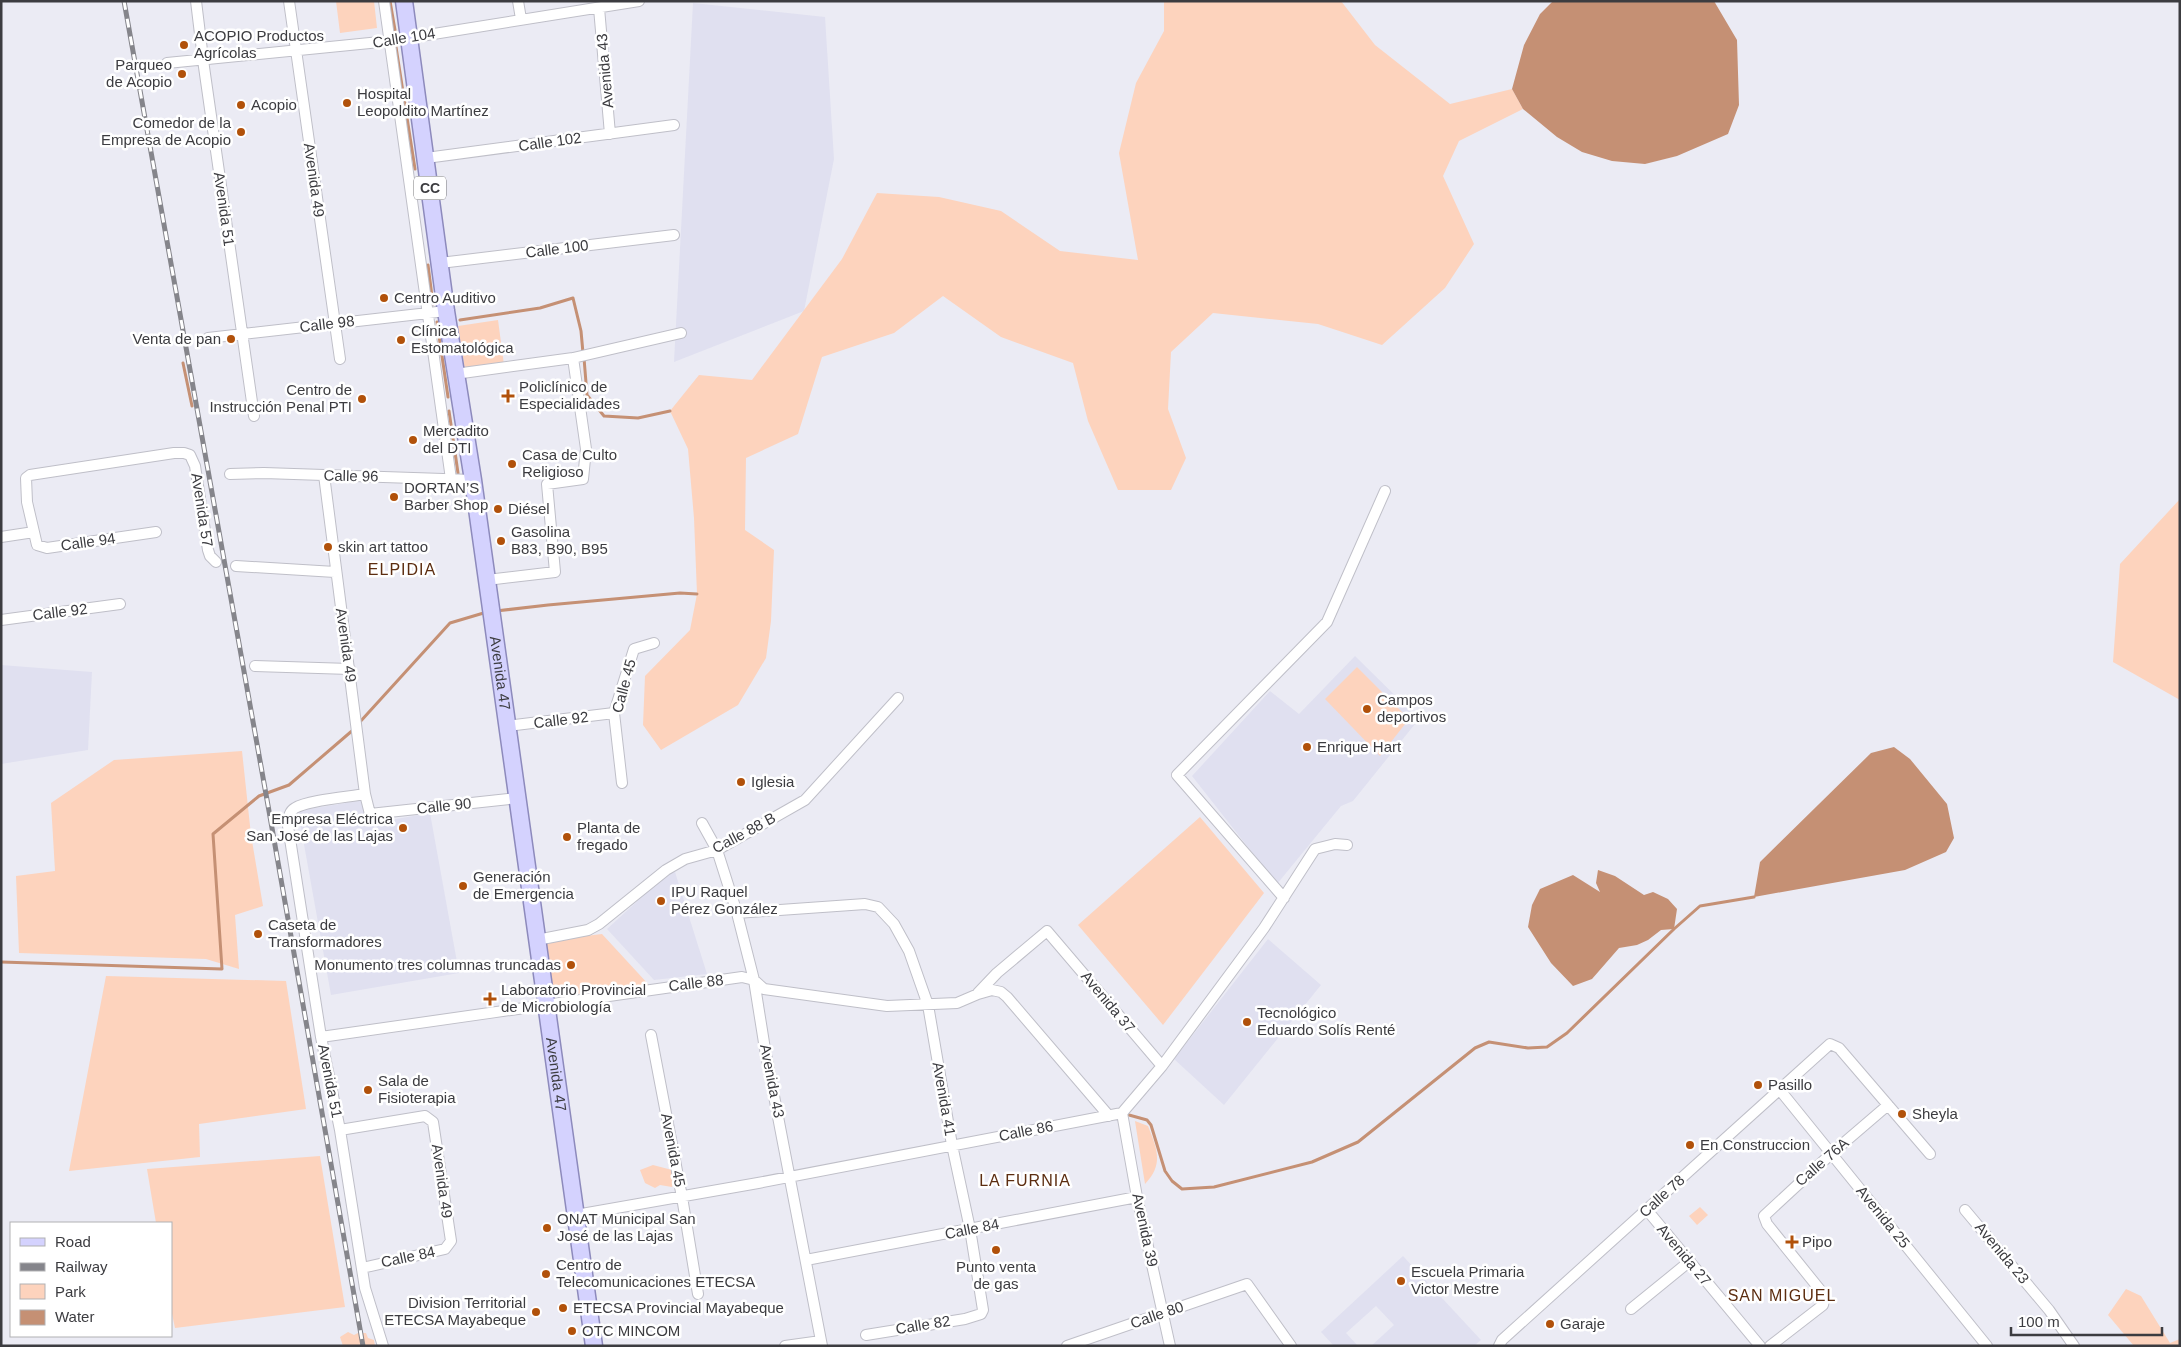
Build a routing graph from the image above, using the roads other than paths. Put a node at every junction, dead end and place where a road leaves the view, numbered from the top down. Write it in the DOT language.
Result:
graph roads {
  1 [pos="196,1"];
  2 [pos="290,1"];
  3 [pos="384,1"];
  4 [pos="404,1"];
  5 [pos="518,1"];
  6 [pos="639,1"];
  7 [pos="627,2"];
  8 [pos="599,8"];
  9 [pos="521,19"];
  10 [pos="408,37"];
  11 [pos="390,41"];
  12 [pos="296,51"];
  13 [pos="203,60"];
  14 [pos="167,63"];
  15 [pos="674,125"];
  16 [pos="610,134"];
  17 [pos="426,158"];
  18 [pos="433,210"];
  19 [pos="413,212"];
  20 [pos="674,235"];
  21 [pos="440,263"];
  22 [pos="446,311"];
  23 [pos="428,313"];
  24 [pos="335,324"];
  25 [pos="681,333"];
  26 [pos="242,334"];
  27 [pos="208,338"];
  28 [pos="573,358"];
  29 [pos="340,359"];
  30 [pos="455,374"];
  31 [pos="254,416"];
  32 [pos="230,474"];
  33 [pos="324,476"];
  34 [pos="451,479"];
  35 [pos="473,480"];
  36 [pos="1385,492"];
  37 [pos="34,532"];
  38 [pos="156,532"];
  39 [pos="1,537"];
  40 [pos="216,562"];
  41 [pos="236,566"];
  42 [pos="335,572"];
  43 [pos="487,580"];
  44 [pos="120,604"];
  45 [pos="1,620"];
  46 [pos="654,643"];
  47 [pos="255,666"];
  48 [pos="350,669"];
  49 [pos="898,698"];
  50 [pos="614,713"];
  51 [pos="507,726"];
  52 [pos="622,783"];
  53 [pos="365,794"];
  54 [pos="518,798"];
  55 [pos="370,814"];
  56 [pos="702,823"];
  57 [pos="1347,845"];
  58 [pos="717,850"];
  59 [pos="1284,898"];
  60 [pos="737,913"];
  61 [pos="1054,937"];
  62 [pos="537,940"];
  63 [pos="754,980"];
  64 [pos="978,994"];
  65 [pos="546,1004"];
  66 [pos="928,1005"];
  67 [pos="651,1035"];
  68 [pos="321,1037"];
  69 [pos="1162,1066"];
  70 [pos="1780,1090"];
  71 [pos="1888,1105"];
  72 [pos="1122,1113"];
  73 [pos="1109,1116"];
  74 [pos="340,1130"];
  75 [pos="952,1145"];
  76 [pos="1832,1153"];
  77 [pos="1930,1154"];
  78 [pos="790,1176"];
  79 [pos="682,1196"];
  80 [pos="1137,1197"];
  81 [pos="1647,1210"];
  82 [pos="1965,1210"];
  83 [pos="576,1215"];
  84 [pos="970,1229"];
  85 [pos="451,1241"];
  86 [pos="806,1260"];
  87 [pos="1690,1261"];
  88 [pos="362,1268"];
  89 [pos="698,1294"];
  90 [pos="1631,1309"];
  91 [pos="1163,1313"];
  92 [pos="981,1314"];
  93 [pos="866,1335"];
  94 [pos="1984,1342"];
  95 [pos="821,1344"];
  96 [pos="383,1346"];
  97 [pos="594,1346"];
  98 [pos="785,1346"];
  99 [pos="1067,1346"];
  100 [pos="1170,1346"];
  101 [pos="1292,1346"];
  102 [pos="1500,1346"];
  103 [pos="1760,1346"];
  104 [pos="1770,1346"];
  105 [pos="1971,1346"];
  106 [pos="2074,1346"];
  1 -- 13 [label="street, Avenida 51"];
  2 -- 12 [label="street, Avenida 49"];
  3 -- 11 [label="street"];
  4 -- 10 [label="main road, Avenida 47 / CC"];
  5 -- 9 [label="street"];
  6 -- 7 [label="street, Calle 104"];
  7 -- 8 [label="street, Calle 104"];
  8 -- 9 [label="street, Calle 104"];
  8 -- 16 [label="street, Avenida 43"];
  9 -- 10 [label="street, Calle 104"];
  10 -- 11 [label="street, Calle 104"];
  10 -- 17 [label="main road, Avenida 47 / CC"];
  11 -- 12 [label="street, Calle 104"];
  11 -- 19 [label="street"];
  12 -- 13 [label="street, Calle 104"];
  12 -- 24 [label="street, Avenida 49"];
  13 -- 14 [label="street, Calle 104"];
  13 -- 26 [label="street, Avenida 51"];
  15 -- 16 [label="street, Calle 102"];
  16 -- 17 [label="street, Calle 102"];
  17 -- 18 [label="main road, Avenida 47 / CC"];
  18 -- 19 [label="street"];
  18 -- 21 [label="main road, Avenida 47 / CC"];
  19 -- 23 [label="street"];
  20 -- 21 [label="street, Calle 100"];
  21 -- 22 [label="main road, Avenida 47 / CC"];
  22 -- 23 [label="street, Calle 98"];
  22 -- 30 [label="main road, Avenida 47 / CC"];
  23 -- 24 [label="street, Calle 98"];
  23 -- 34 [label="street"];
  24 -- 26 [label="street, Calle 98"];
  24 -- 29 [label="street, Avenida 49"];
  25 -- 28 [label="street"];
  26 -- 27 [label="street, Calle 98"];
  26 -- 31 [label="street, Avenida 51"];
  28 -- 30 [label="street"];
  28 -- 43 [label="street"];
  30 -- 35 [label="main road, Avenida 47 / CC"];
  32 -- 33 [label="street, Calle 96"];
  33 -- 34 [label="street, Calle 96"];
  33 -- 42 [label="street, Avenida 49"];
  34 -- 35 [label="street, Calle 96"];
  35 -- 43 [label="main road, Avenida 47 / CC"];
  36 -- 59 [label="street"];
  37 -- 38 [label="street, Calle 94"];
  37 -- 39 [label="street"];
  37 -- 40 [label="street, Avenida 57"];
  41 -- 42 [label="street"];
  42 -- 48 [label="street, Avenida 49"];
  43 -- 51 [label="main road, Avenida 47 / CC"];
  44 -- 45 [label="street, Calle 92"];
  46 -- 50 [label="street, Calle 45"];
  47 -- 48 [label="street"];
  48 -- 53 [label="street, Avenida 49"];
  49 -- 58 [label="street, Calle 88 B"];
  50 -- 51 [label="street, Calle 92"];
  50 -- 52 [label="street, Calle 45"];
  51 -- 54 [label="main road, Avenida 47 / CC"];
  53 -- 55 [label="street, Avenida 49"];
  53 -- 68 [label="street, Avenida 51"];
  54 -- 55 [label="street, Calle 90"];
  54 -- 62 [label="main road, Avenida 47 / CC"];
  56 -- 58 [label="street, Avenida 43"];
  57 -- 59 [label="street"];
  58 -- 60 [label="street, Avenida 43"];
  58 -- 62 [label="street, Calle 88 B"];
  59 -- 69 [label="street"];
  60 -- 63 [label="street, Avenida 43"];
  60 -- 66 [label="street, Avenida 41"];
  61 -- 64 [label="street, Calle 88"];
  61 -- 69 [label="street, Avenida 37"];
  62 -- 65 [label="main road, Avenida 47 / CC"];
  63 -- 65 [label="street, Calle 88"];
  63 -- 66 [label="street, Calle 88"];
  63 -- 78 [label="street, Avenida 43"];
  64 -- 66 [label="street, Calle 88"];
  64 -- 73 [label="street, Calle 88"];
  65 -- 68 [label="street, Calle 88"];
  65 -- 83 [label="main road, Avenida 47 / CC"];
  66 -- 75 [label="street, Avenida 41"];
  67 -- 79 [label="street, Avenida 45"];
  68 -- 74 [label="street, Avenida 51"];
  69 -- 72 [label="street"];
  70 -- 71 [label="street, Calle 78"];
  70 -- 76 [label="street, Avenida 25"];
  70 -- 81 [label="street, Calle 78"];
  71 -- 76 [label="street, Calle 76A"];
  71 -- 77 [label="street"];
  72 -- 73 [label="street, Calle 86"];
  72 -- 80 [label="street, Avenida 39"];
  73 -- 75 [label="street, Calle 86"];
  74 -- 85 [label="street, Avenida 49"];
  74 -- 88 [label="street, Avenida 51"];
  75 -- 78 [label="street, Calle 86"];
  75 -- 84 [label="street, Avenida 41"];
  76 -- 94 [label="street, Avenida 25"];
  76 -- 104 [label="street, Calle 76A"];
  78 -- 79 [label="street, Calle 86"];
  78 -- 86 [label="street, Avenida 43"];
  79 -- 83 [label="street, Calle 86"];
  79 -- 89 [label="street, Avenida 45"];
  80 -- 84 [label="street, Calle 84"];
  80 -- 91 [label="street, Avenida 39"];
  81 -- 87 [label="street, Avenida 27"];
  81 -- 102 [label="street, Calle 78"];
  82 -- 106 [label="street, Avenida 23"];
  83 -- 97 [label="main road, Avenida 47 / CC"];
  84 -- 86 [label="street, Calle 84"];
  84 -- 92 [label="street, Avenida 41"];
  85 -- 88 [label="street, Calle 84"];
  86 -- 95 [label="street, Avenida 43"];
  87 -- 90 [label="street"];
  87 -- 103 [label="street, Avenida 27"];
  88 -- 96 [label="street, Avenida 51"];
  91 -- 99 [label="street, Calle 80"];
  91 -- 100 [label="street, Avenida 39"];
  91 -- 101 [label="street, Calle 80"];
  92 -- 93 [label="street, Calle 82"];
  94 -- 105 [label="street"];
  95 -- 98 [label="street"];
}
